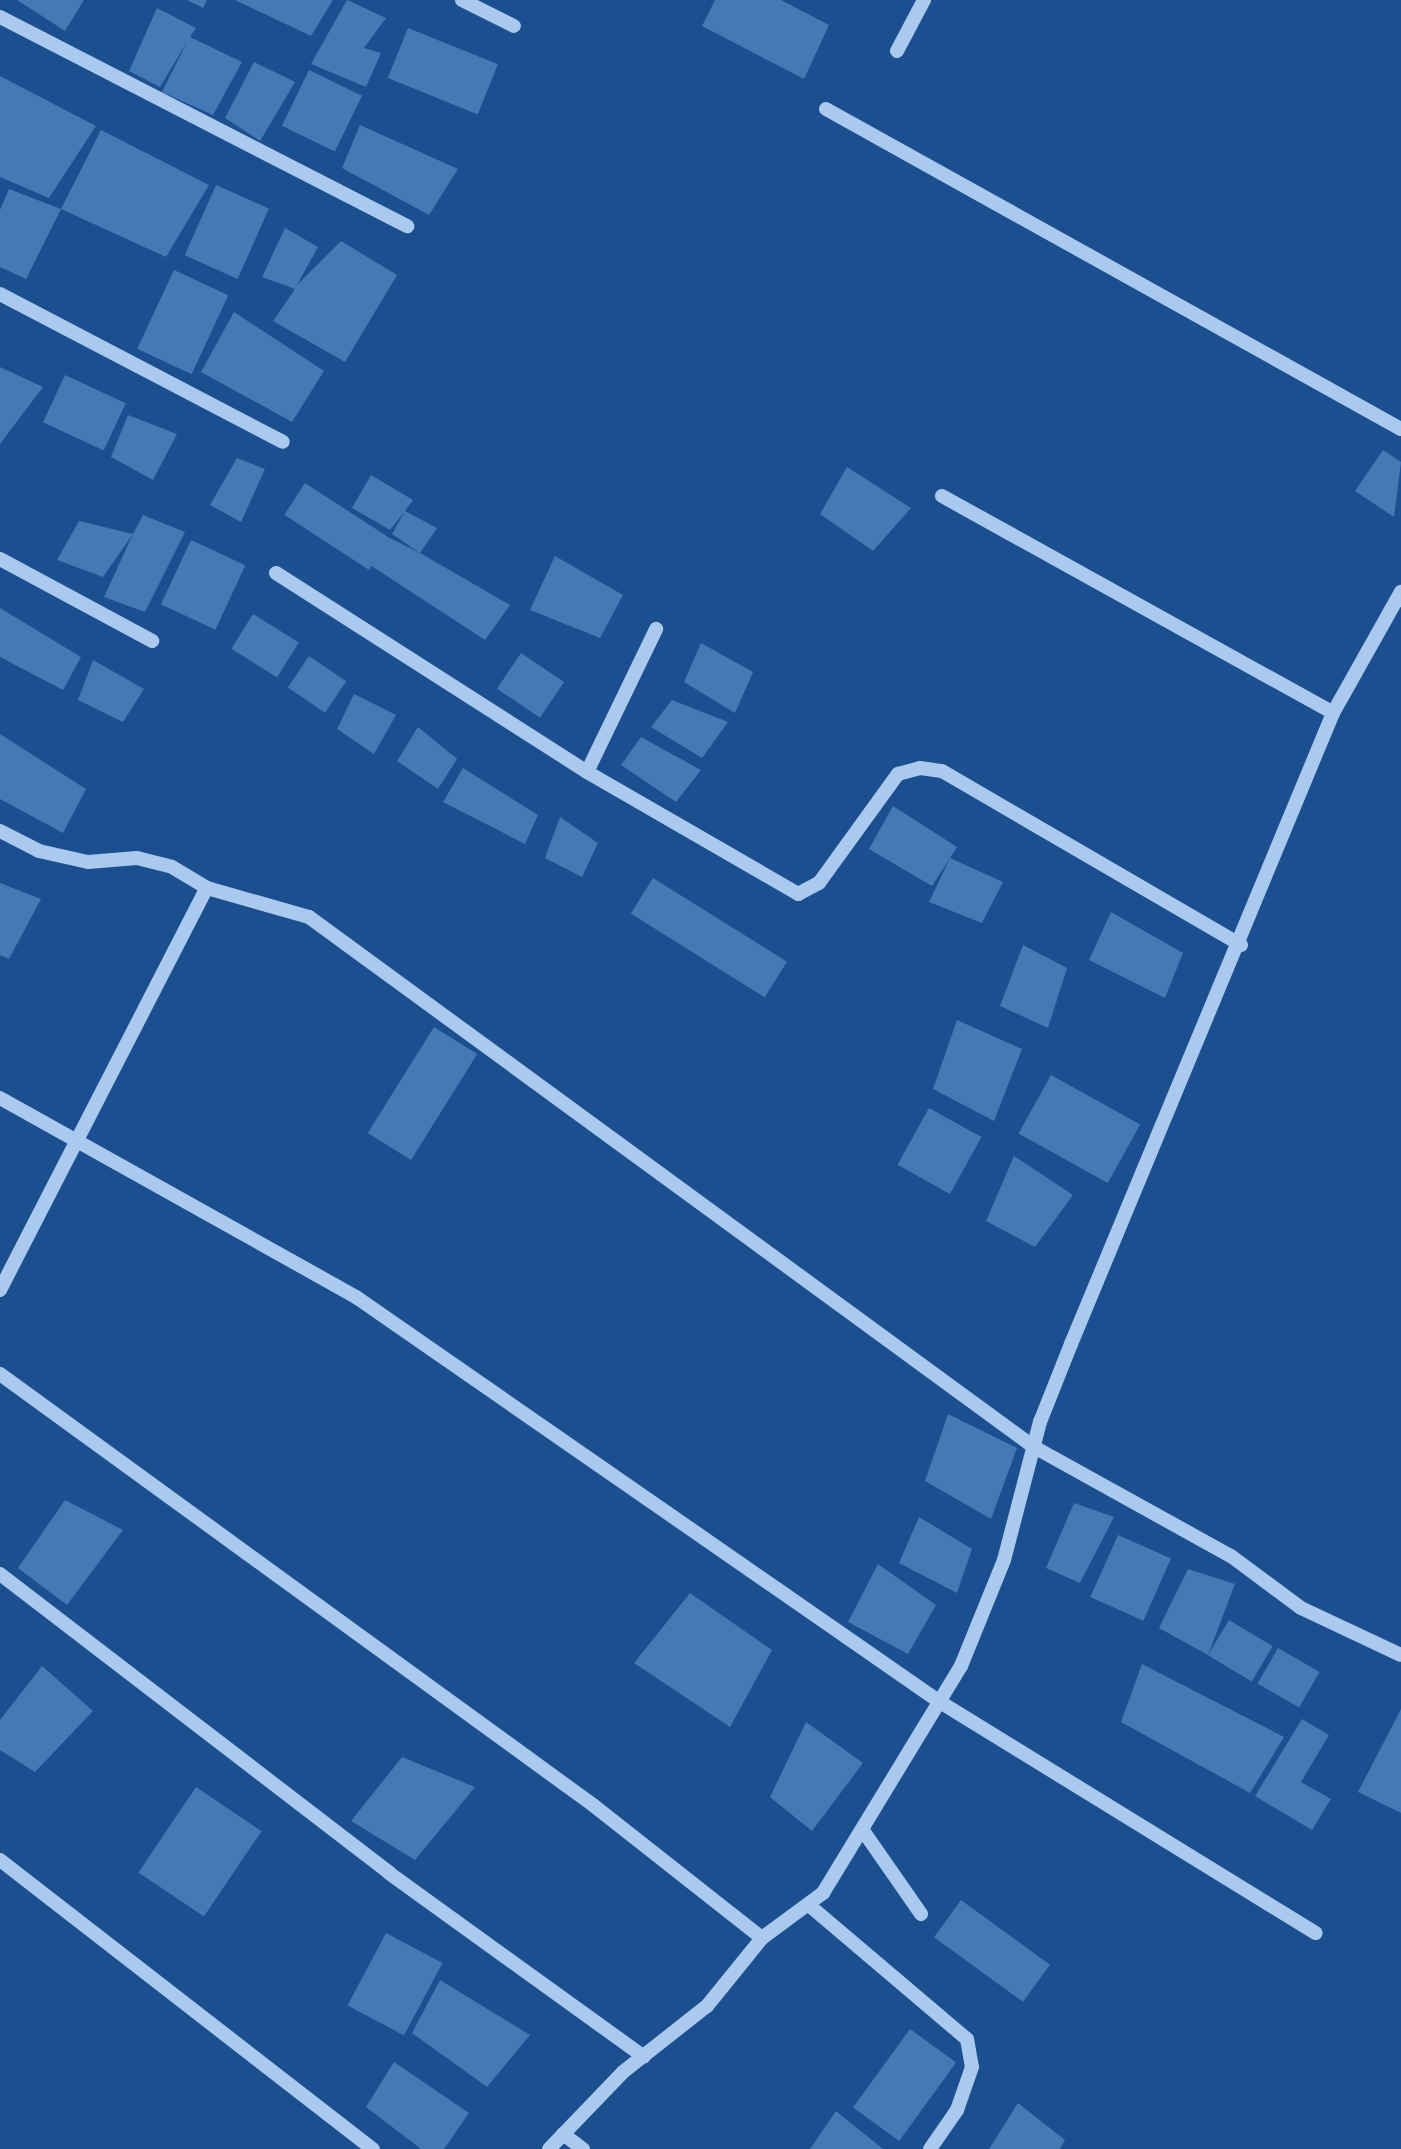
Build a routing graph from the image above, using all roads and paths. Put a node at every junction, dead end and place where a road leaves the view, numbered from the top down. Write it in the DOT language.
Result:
graph roads {
  1 [pos="462,0"];
  2 [pos="924,0"];
  3 [pos="0,17"];
  4 [pos="514,26"];
  5 [pos="897,51"];
  6 [pos="826,109"];
  7 [pos="407,226"];
  8 [pos="0,294"];
  9 [pos="1401,429"];
  10 [pos="283,442"];
  11 [pos="942,496"];
  12 [pos="0,559"];
  13 [pos="276,573"];
  14 [pos="1401,592"];
  15 [pos="656,629"];
  16 [pos="152,641"];
  17 [pos="1333,713"];
  18 [pos="587,772"];
  19 [pos="0,831"];
  20 [pos="207,888"];
  21 [pos="1241,945"];
  22 [pos="0,1098"];
  23 [pos="82,1140"];
  24 [pos="0,1290"];
  25 [pos="0,1374"];
  26 [pos="1034,1447"];
  27 [pos="0,1574"];
  28 [pos="1401,1655"];
  29 [pos="940,1702"];
  30 [pos="864,1832"];
  31 [pos="0,1860"];
  32 [pos="810,1906"];
  33 [pos="921,1914"];
  34 [pos="1316,1933"];
  35 [pos="762,1938"];
  36 [pos="644,2057"];
  37 [pos="563,2134"];
  38 [pos="373,2149"];
  39 [pos="549,2149"];
  40 [pos="583,2149"];
  41 [pos="930,2149"];
  1 -- 4 [label="street"];
  2 -- 5 [label="street"];
  3 -- 7 [label="street"];
  6 -- 9 [label="street"];
  8 -- 10 [label="street"];
  11 -- 17 [label="street"];
  12 -- 16 [label="street"];
  13 -- 18 [label="street"];
  14 -- 17 [label="street"];
  15 -- 18 [label="street"];
  17 -- 21 [label="street"];
  18 -- 21 [label="street"];
  19 -- 20 [label="street"];
  20 -- 23 [label="street"];
  20 -- 26 [label="street"];
  21 -- 26 [label="street"];
  22 -- 23 [label="street"];
  23 -- 24 [label="street"];
  23 -- 29 [label="street"];
  25 -- 35 [label="street"];
  26 -- 28 [label="street"];
  26 -- 29 [label="street"];
  27 -- 36 [label="street"];
  29 -- 30 [label="street"];
  29 -- 34 [label="street"];
  30 -- 32 [label="street"];
  30 -- 33 [label="street"];
  31 -- 38 [label="street"];
  32 -- 35 [label="street"];
  32 -- 41 [label="street"];
  35 -- 36 [label="street"];
  36 -- 37 [label="street"];
  37 -- 39 [label="street"];
  37 -- 40 [label="street"];
}
